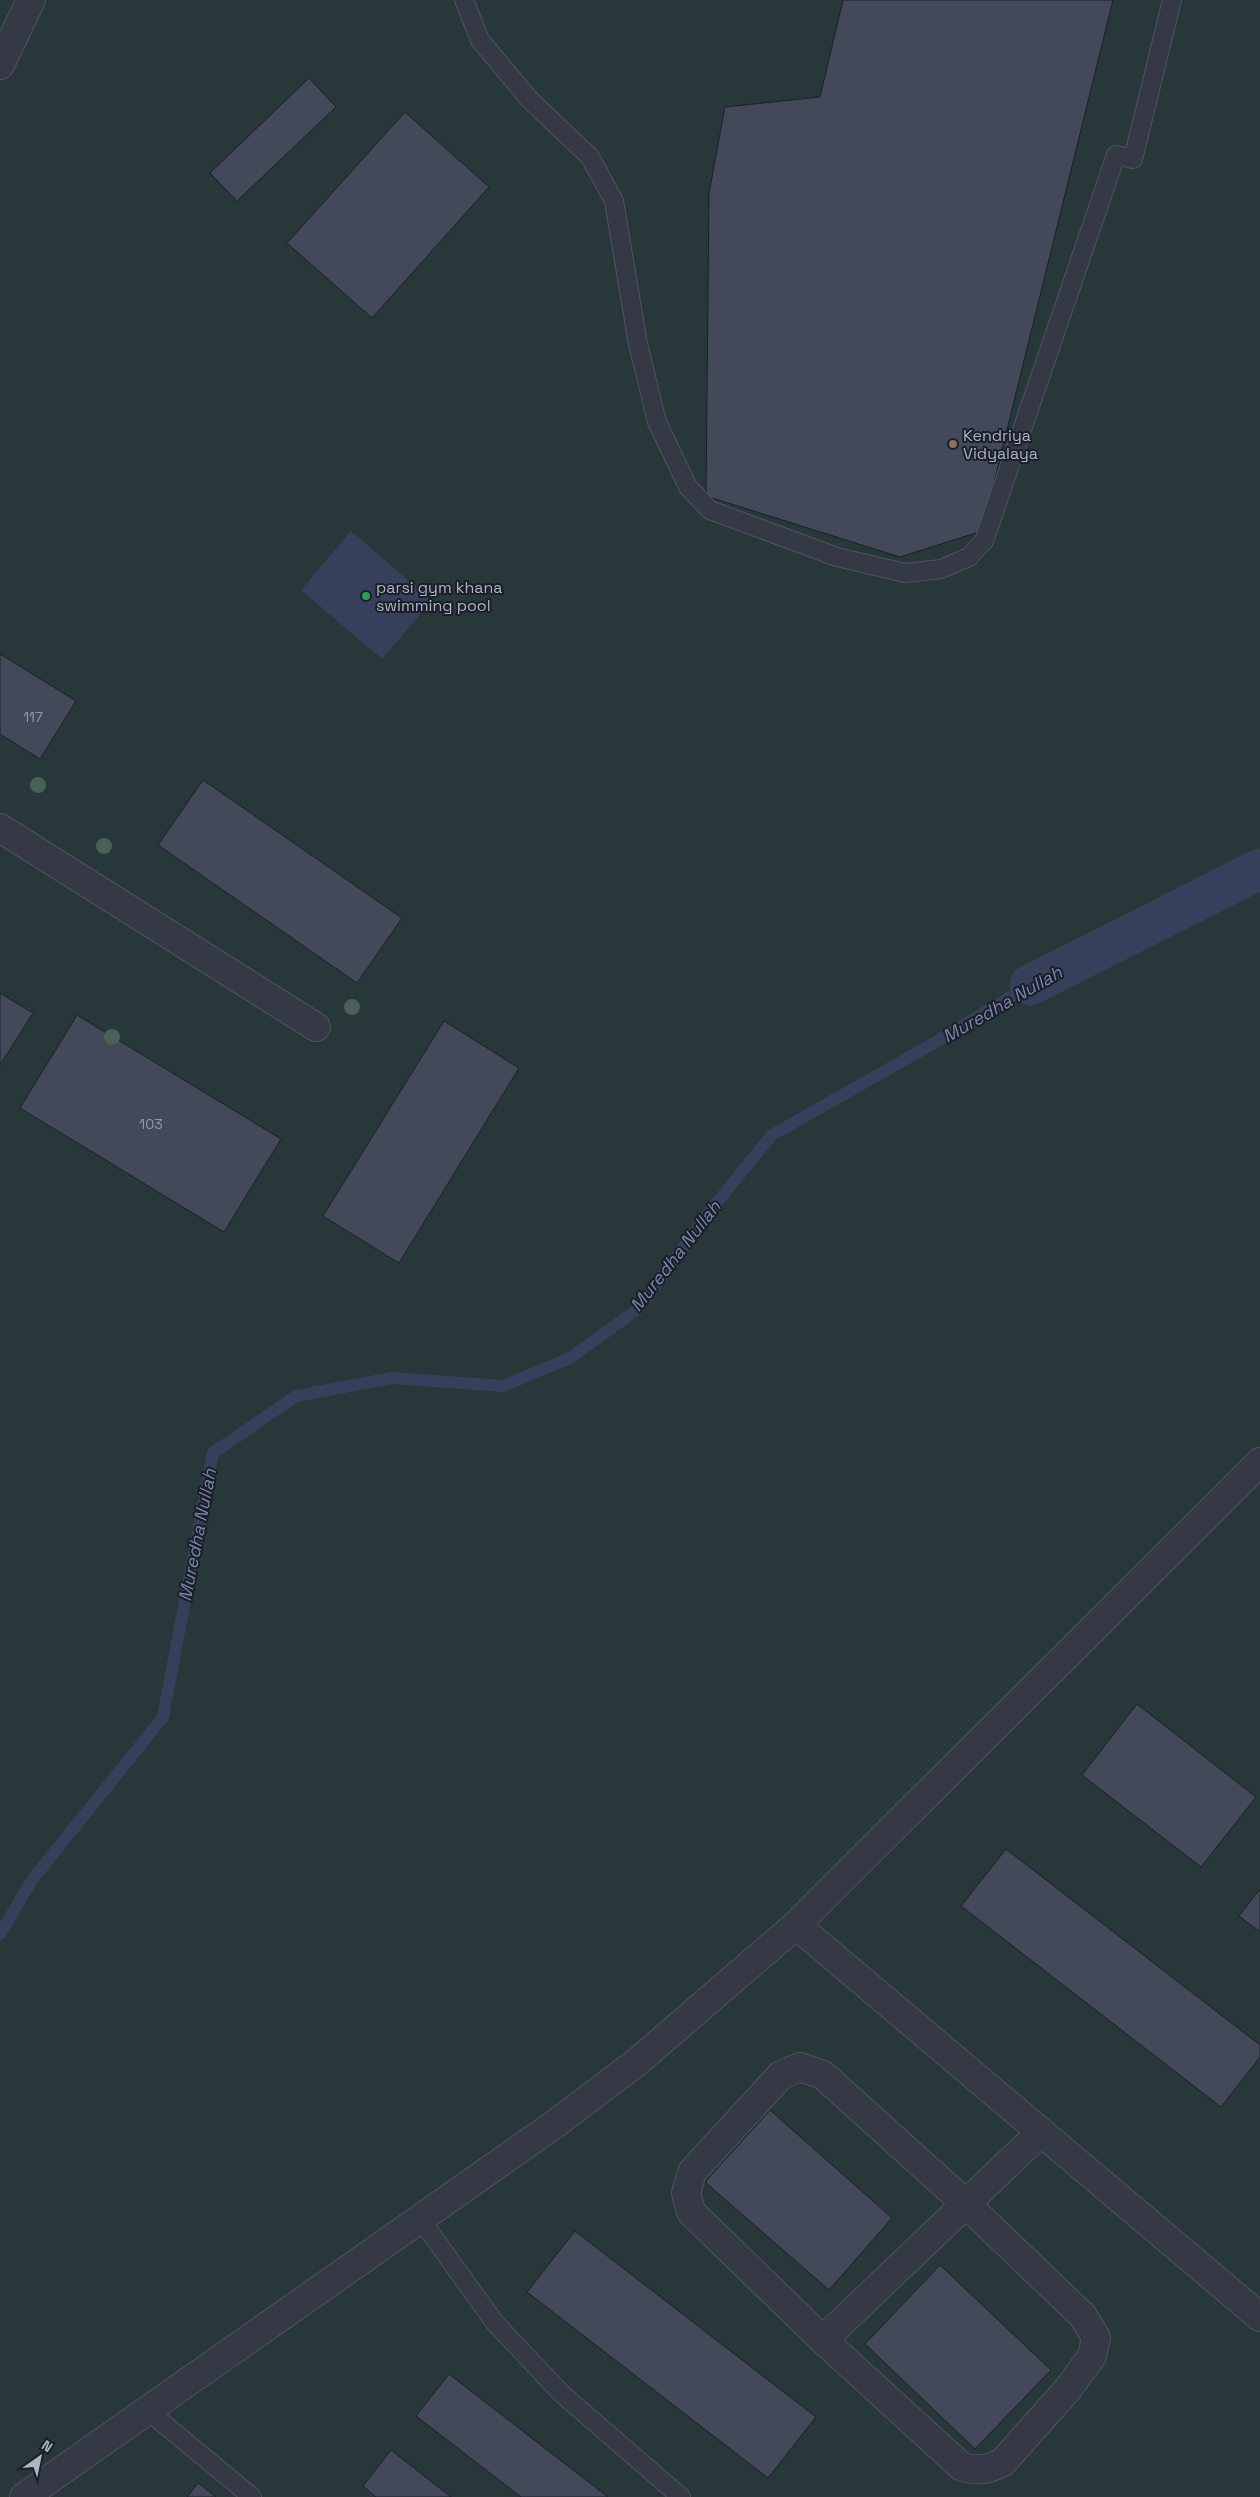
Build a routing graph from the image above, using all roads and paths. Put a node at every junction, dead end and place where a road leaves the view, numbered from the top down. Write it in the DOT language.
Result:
graph roads {
  1 [pos="31,0"];
  2 [pos="464,0"];
  3 [pos="1172,0"];
  4 [pos="0,65"];
  5 [pos="0,828"];
  6 [pos="316,1027"];
  7 [pos="1260,1462"];
  8 [pos="796,1925"];
  9 [pos="1041,2132"];
  10 [pos="966,2204"];
  11 [pos="419,2217"];
  12 [pos="1260,2317"];
  13 [pos="823,2340"];
  14 [pos="147,2410"];
  15 [pos="24,2497"];
  16 [pos="252,2497"];
  17 [pos="681,2497"];
  1 -- 4 [label="street"];
  2 -- 3 [label="lane"];
  5 -- 6 [label="street"];
  7 -- 8 [label="street"];
  8 -- 9 [label="street"];
  8 -- 11 [label="street"];
  9 -- 10 [label="street"];
  9 -- 12 [label="street"];
  10 -- 13 [label="street"];
  10 -- 13 [label="street"];
  10 -- 13 [label="street"];
  11 -- 14 [label="street"];
  11 -- 17 [label="lane"];
  14 -- 15 [label="street"];
  14 -- 16 [label="lane"];
}
